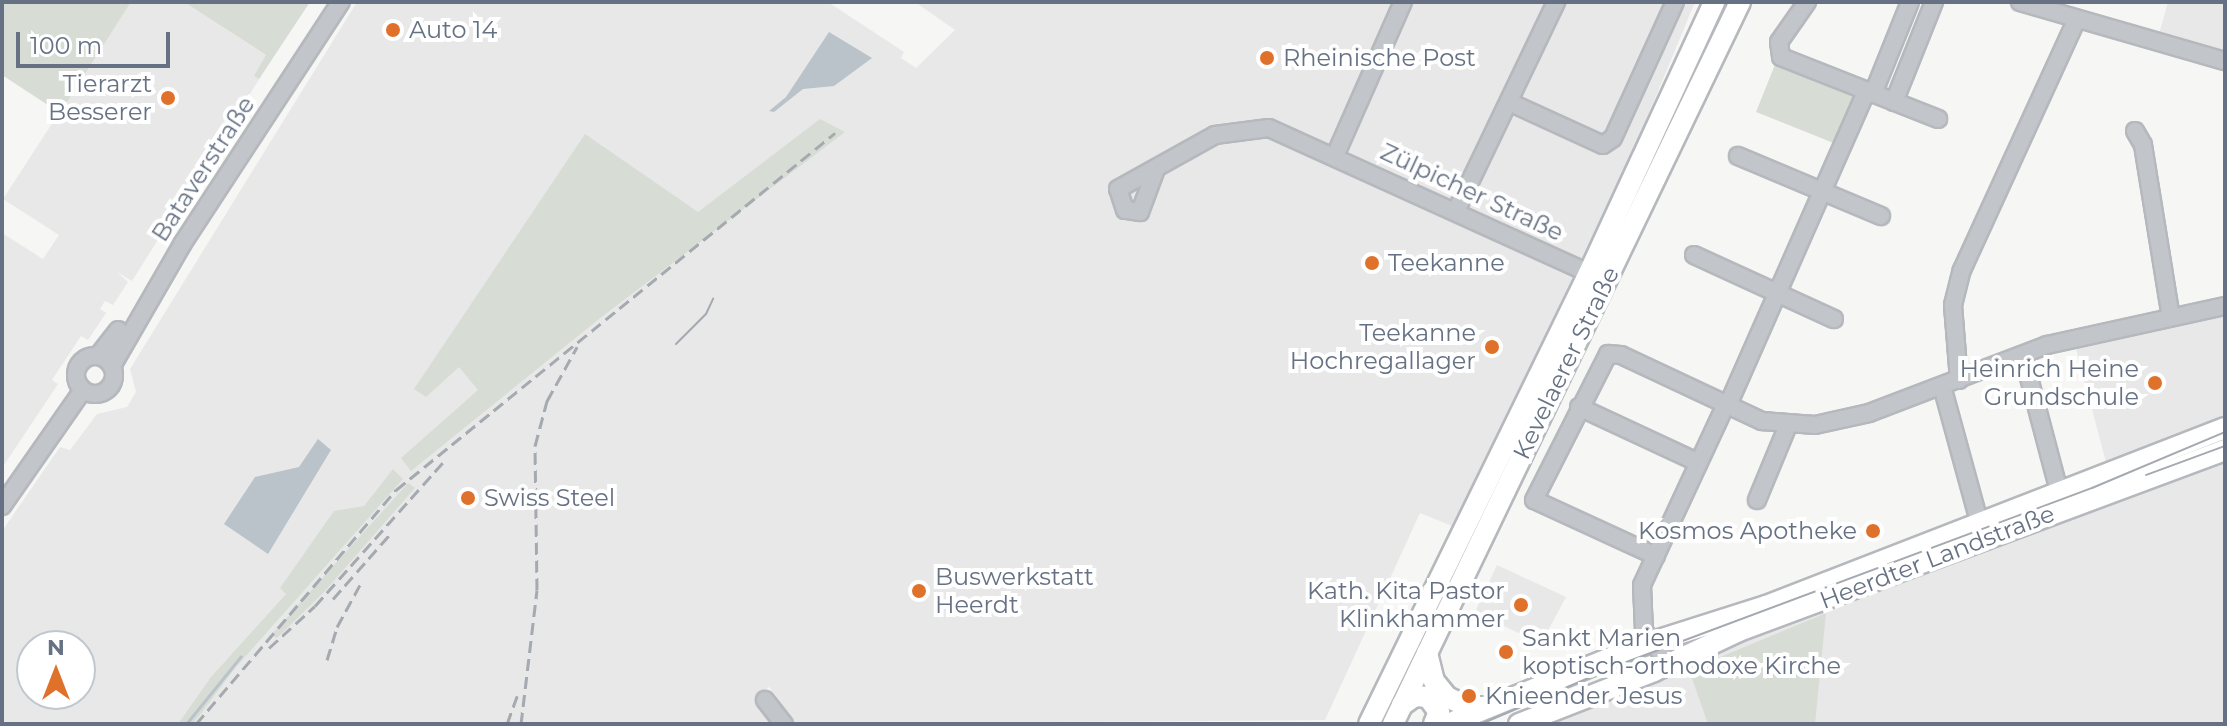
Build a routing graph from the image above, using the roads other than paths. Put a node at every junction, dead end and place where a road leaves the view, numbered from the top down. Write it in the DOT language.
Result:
graph roads {
  1 [pos="328,2"];
  2 [pos="341,2"];
  3 [pos="1403,2"];
  4 [pos="1556,2"];
  5 [pos="1675,2"];
  6 [pos="1714,2"];
  7 [pos="1740,2"];
  8 [pos="1807,2"];
  9 [pos="1910,2"];
  10 [pos="1934,2"];
  11 [pos="2020,2"];
  12 [pos="2077,19"];
  13 [pos="2225,61"];
  14 [pos="1870,93"];
  15 [pos="1509,102"];
  16 [pos="1894,102"];
  17 [pos="1938,119"];
  18 [pos="2135,131"];
  19 [pos="1335,156"];
  20 [pos="1738,156"];
  21 [pos="1156,169"];
  22 [pos="1825,192"];
  23 [pos="1456,211"];
  24 [pos="1881,216"];
  25 [pos="1694,255"];
  26 [pos="1589,273"];
  27 [pos="1779,294"];
  28 [pos="2225,306"];
  29 [pos="2171,317"];
  30 [pos="1834,319"];
  31 [pos="2023,355"];
  32 [pos="105,361"];
  33 [pos="1959,380"];
  34 [pos="1942,386"];
  35 [pos="83,390"];
  36 [pos="1727,404"];
  37 [pos="1579,407"];
  38 [pos="1788,425"];
  39 [pos="2225,428"];
  40 [pos="2225,450"];
  41 [pos="1699,463"];
  42 [pos="2060,495"];
  43 [pos="1757,500"];
  44 [pos="2,506"];
  45 [pos="1979,521"];
  46 [pos="1656,556"];
  47 [pos="1650,643"];
  48 [pos="1427,653"];
  49 [pos="1669,663"];
  50 [pos="765,700"];
  51 [pos="1500,704"];
  52 [pos="1402,705"];
  53 [pos="784,724"];
  54 [pos="1369,724"];
  55 [pos="1393,724"];
  56 [pos="1434,724"];
  57 [pos="1448,724"];
  58 [pos="1519,724"];
  1 -- 32 [label="street, Bataverstraße"];
  2 -- 32 [label="street, Bataverstraße"];
  3 -- 19 [label="street"];
  4 -- 15 [label="street"];
  5 -- 15 [label="street"];
  6 -- 26 [label="main road, Kevelaerer Straße"];
  7 -- 48 [label="main road, Kevelaerer Straße"];
  8 -- 14 [label="street"];
  9 -- 14 [label="street"];
  10 -- 16 [label="street"];
  11 -- 12 [label="street"];
  12 -- 13 [label="street"];
  12 -- 33 [label="street"];
  14 -- 16 [label="street"];
  14 -- 22 [label="street"];
  15 -- 23 [label="street"];
  16 -- 17 [label="street"];
  18 -- 29 [label="street"];
  19 -- 21 [label="street, Zülpicher Straße"];
  19 -- 23 [label="street, Zülpicher Straße"];
  20 -- 22 [label="street"];
  22 -- 24 [label="street"];
  22 -- 27 [label="street"];
  23 -- 26 [label="street, Zülpicher Straße"];
  25 -- 27 [label="street"];
  26 -- 54 [label="main road, Kevelaerer Straße"];
  27 -- 30 [label="street"];
  27 -- 36 [label="street"];
  28 -- 29 [label="street"];
  29 -- 31 [label="street"];
  31 -- 33 [label="street"];
  31 -- 42 [label="street, Heerdter Landstraße"];
  32 -- 35 [label="street, Bataverstraße"];
  32 -- 35 [label="street, Bataverstraße"];
  33 -- 34 [label="street"];
  34 -- 38 [label="street"];
  34 -- 45 [label="street, Heerdter Landstraße"];
  35 -- 44 [label="street, Bataverstraße"];
  36 -- 37 [label="street"];
  36 -- 38 [label="street"];
  36 -- 41 [label="street"];
  37 -- 41 [label="street"];
  37 -- 46 [label="street"];
  38 -- 43 [label="street"];
  39 -- 42 [label="main road, Heerdter Landstraße"];
  40 -- 49 [label="main road, Heerdter Landstraße"];
  41 -- 46 [label="street"];
  42 -- 45 [label="main road, Heerdter Landstraße"];
  45 -- 47 [label="main road, Heerdter Landstraße"];
  46 -- 47 [label="street"];
  47 -- 49 [label="street"];
  47 -- 51 [label="main road, Heerdter Landstraße"];
  48 -- 51 [label="main road"];
  48 -- 52 [label="main road, Kevelaerer Straße"];
  49 -- 58 [label="main road, Heerdter Landstraße"];
  50 -- 53 [label="street"];
  51 -- 57 [label="main road, Heerdter Landstraße"];
  52 -- 55 [label="main road, Kevelaerer Straße"];
  52 -- 56 [label="main road"];
}
